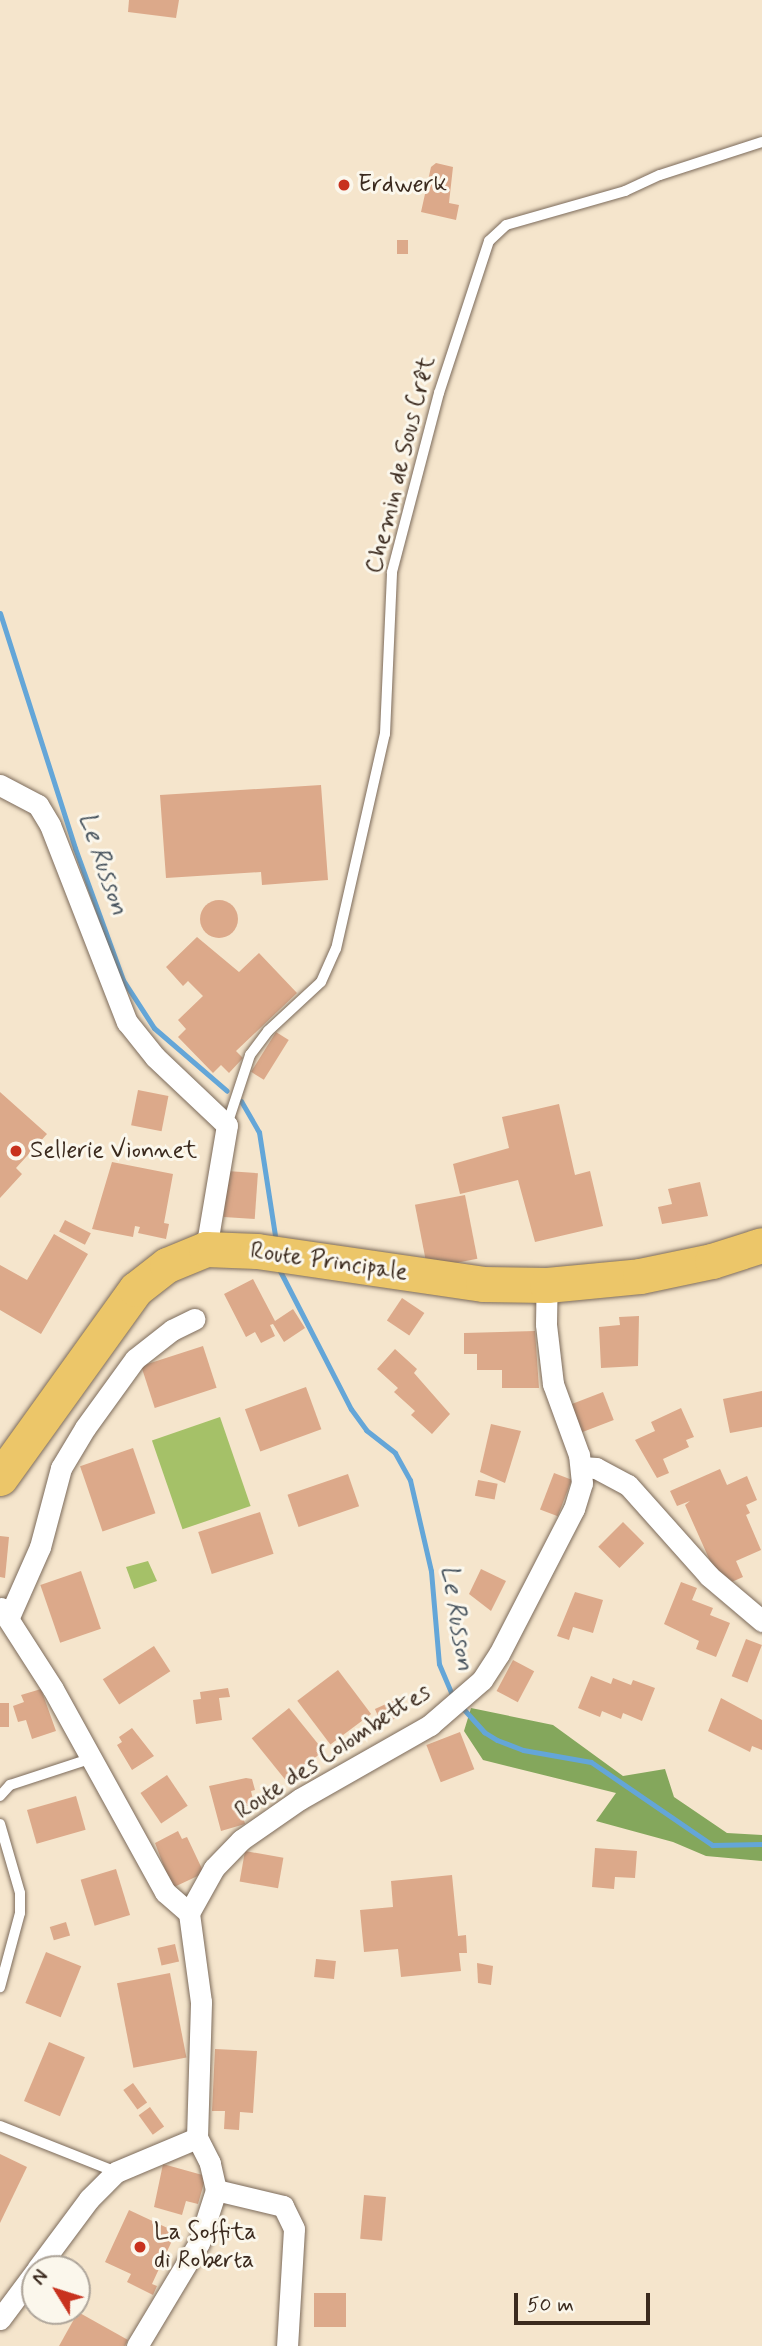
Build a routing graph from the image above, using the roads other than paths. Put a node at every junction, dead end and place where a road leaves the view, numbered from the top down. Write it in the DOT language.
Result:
graph roads {
  1 [pos="762,142"];
  2 [pos="0,785"];
  3 [pos="227,1125"];
  4 [pos="762,1245"];
  5 [pos="206,1249"];
  6 [pos="547,1285"];
  7 [pos="195,1319"];
  8 [pos="582,1467"];
  9 [pos="0,1478"];
  10 [pos="4,1612"];
  11 [pos="762,1621"];
  12 [pos="93,1758"];
  13 [pos="0,1796"];
  14 [pos="0,1824"];
  15 [pos="189,1913"];
  16 [pos="0,1987"];
  17 [pos="0,2126"];
  18 [pos="197,2138"];
  19 [pos="116,2172"];
  20 [pos="216,2190"];
  21 [pos="48,2255"];
  22 [pos="21,2291"];
  23 [pos="0,2319"];
  24 [pos="137,2346"];
  25 [pos="286,2346"];
  1 -- 3 [label="lane, Chemin de Sous Crêt"];
  2 -- 3 [label="street"];
  3 -- 5 [label="street"];
  4 -- 6 [label="main road, Route Principale"];
  5 -- 6 [label="main road, Route Principale"];
  5 -- 9 [label="main road, Route Principale"];
  6 -- 8 [label="street"];
  7 -- 10 [label="street"];
  8 -- 11 [label="street"];
  8 -- 15 [label="street, Route des Colombettes"];
  10 -- 12 [label="street"];
  12 -- 13 [label="lane"];
  12 -- 15 [label="street"];
  14 -- 16 [label="lane"];
  15 -- 18 [label="street"];
  17 -- 19 [label="lane"];
  18 -- 19 [label="street"];
  18 -- 20 [label="street"];
  19 -- 21 [label="street"];
  20 -- 24 [label="street"];
  20 -- 25 [label="street"];
  22 -- 23 [label="street"];
}
